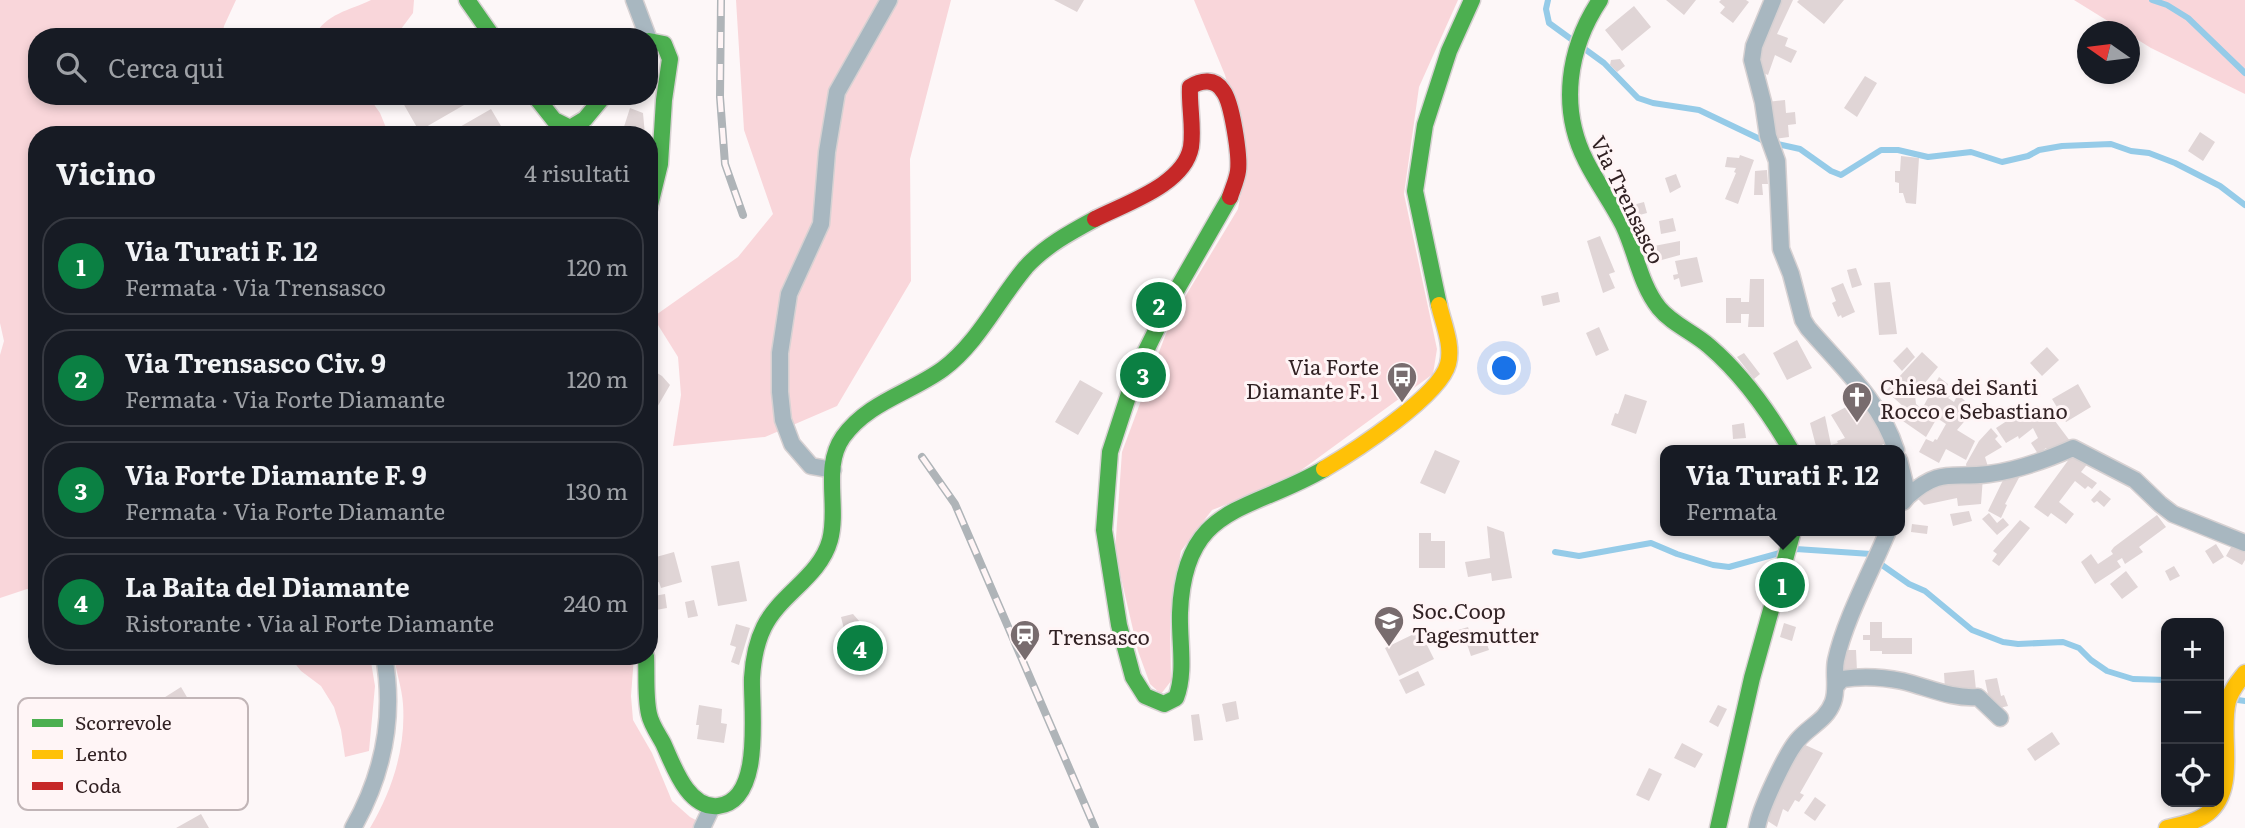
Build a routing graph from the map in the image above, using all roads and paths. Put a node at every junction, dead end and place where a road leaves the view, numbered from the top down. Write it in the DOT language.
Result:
graph roads {
  1 [pos="467,0"];
  2 [pos="634,0"];
  3 [pos="889,0"];
  4 [pos="1472,0"];
  5 [pos="1600,0"];
  6 [pos="1773,0"];
  7 [pos="487,28"];
  8 [pos="645,28"];
  9 [pos="658,42"];
  10 [pos="541,105"];
  11 [pos="597,105"];
  12 [pos="558,126"];
  13 [pos="575,126"];
  14 [pos="658,172"];
  15 [pos="1788,445"];
  16 [pos="1894,445"];
  17 [pos="833,470"];
  18 [pos="1905,497"];
  19 [pos="1792,536"];
  20 [pos="1886,536"];
  21 [pos="2245,543"];
  22 [pos="385,665"];
  23 [pos="646,665"];
  24 [pos="2245,673"];
  25 [pos="1837,685"];
  26 [pos="2000,718"];
  27 [pos="712,807"];
  28 [pos="353,828"];
  29 [pos="702,828"];
  30 [pos="1718,828"];
  31 [pos="1757,828"];
  32 [pos="2167,828"];
  1 -- 7 [label="main road"];
  2 -- 8 [label="street"];
  3 -- 17 [label="street"];
  4 -- 17 [label="main road"];
  5 -- 15 [label="main road, Via Trensasco"];
  6 -- 16 [label="street"];
  9 -- 14 [label="main road"];
  10 -- 12 [label="main road"];
  11 -- 13 [label="main road"];
  17 -- 27 [label="main road"];
  18 -- 21 [label="street"];
  19 -- 30 [label="main road"];
  20 -- 25 [label="street"];
  22 -- 28 [label="street"];
  23 -- 27 [label="main road"];
  24 -- 32 [label="main road"];
  25 -- 26 [label="street"];
  25 -- 31 [label="street"];
  27 -- 29 [label="street"];
}
